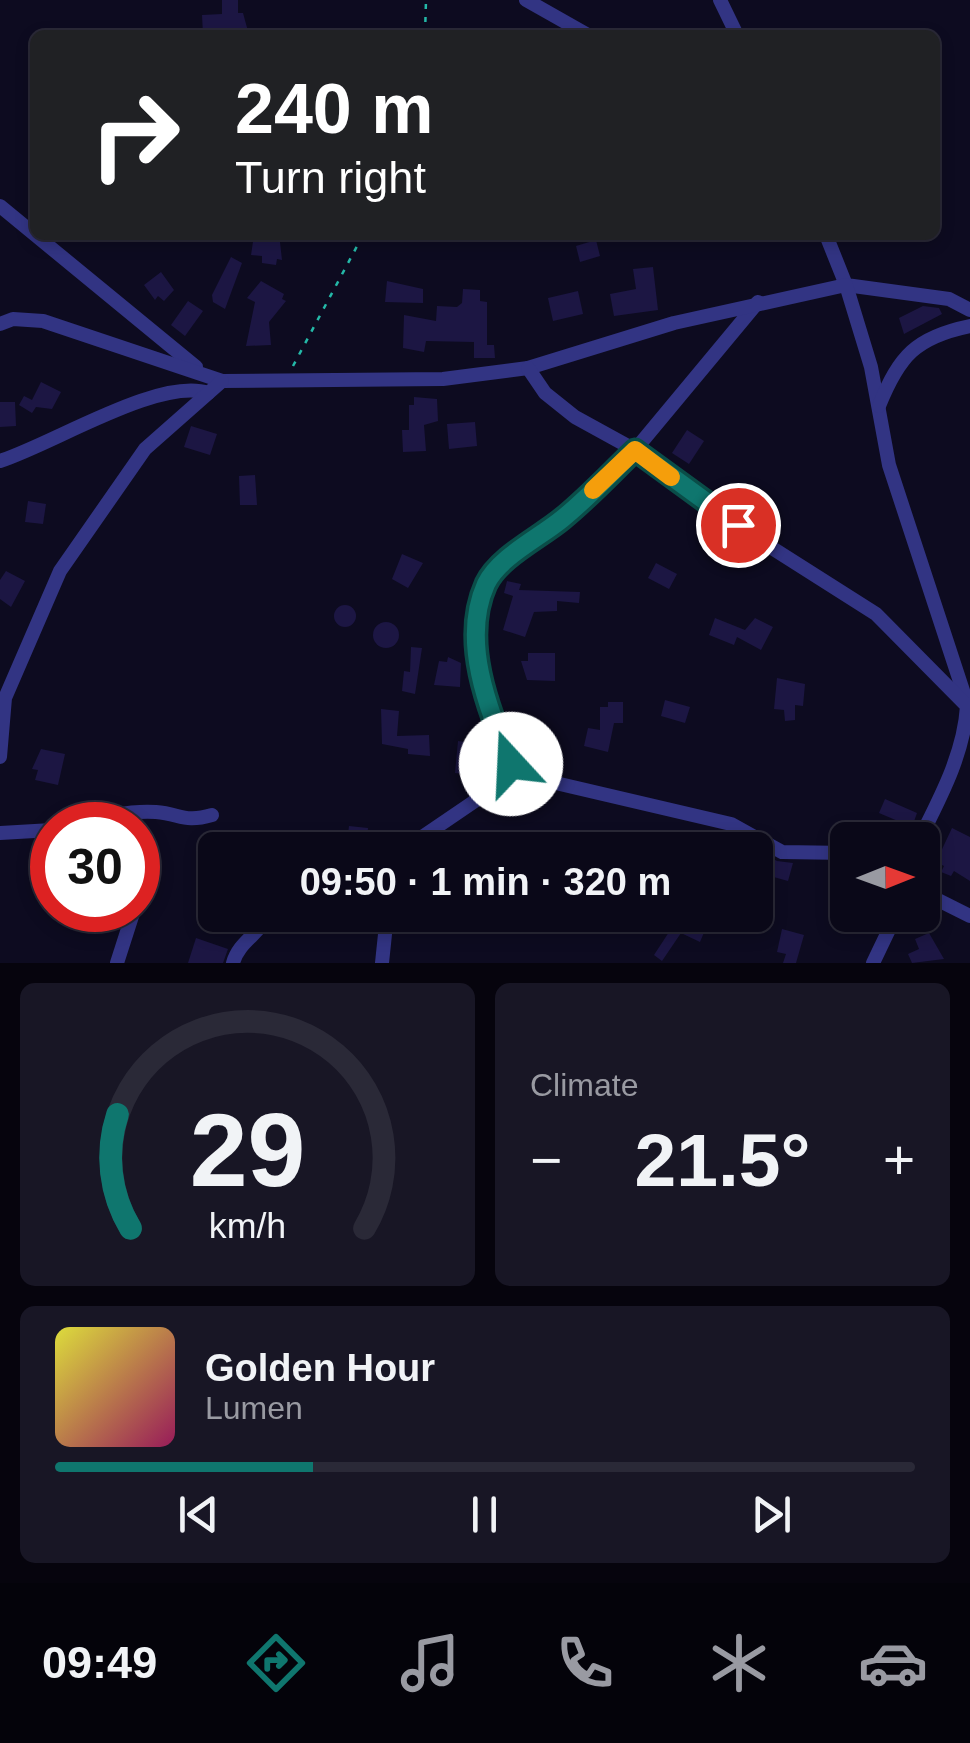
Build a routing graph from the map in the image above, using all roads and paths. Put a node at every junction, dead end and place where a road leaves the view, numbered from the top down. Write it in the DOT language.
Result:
graph roads {
  1 [pos="426,0"];
  2 [pos="526,0"];
  3 [pos="720,0"];
  4 [pos="424,30"];
  5 [pos="579,30"];
  6 [pos="735,30"];
  7 [pos="0,206"];
  8 [pos="30,231"];
  9 [pos="41,240"];
  10 [pos="360,240"];
  11 [pos="828,240"];
  12 [pos="846,284"];
  13 [pos="758,301"];
  14 [pos="970,310"];
  15 [pos="0,324"];
  16 [pos="970,326"];
  17 [pos="528,368"];
  18 [pos="204,374"];
  19 [pos="290,380"];
  20 [pos="222,381"];
  21 [pos="208,392"];
  22 [pos="879,406"];
  23 [pos="635,450"];
  24 [pos="0,461"];
  25 [pos="968,709"];
  26 [pos="0,757"];
  27 [pos="519,771"];
  28 [pos="160,812"];
  29 [pos="212,815"];
  30 [pos="927,822"];
  31 [pos="429,832"];
  32 [pos="0,833"];
  33 [pos="30,834"];
  34 [pos="830,853"];
  35 [pos="940,901"];
  36 [pos="970,916"];
  37 [pos="127,932"];
  38 [pos="257,932"];
  39 [pos="388,932"];
  40 [pos="888,932"];
  41 [pos="117,963"];
  42 [pos="233,963"];
  43 [pos="382,963"];
  44 [pos="873,963"];
  1 -- 4 [label="path"];
  2 -- 5 [label="street"];
  3 -- 6 [label="street"];
  7 -- 8 [label="street"];
  9 -- 18 [label="street"];
  10 -- 19 [label="path"];
  11 -- 12 [label="street"];
  12 -- 13 [label="street"];
  12 -- 14 [label="street"];
  12 -- 22 [label="street"];
  13 -- 17 [label="street"];
  13 -- 23 [label="street"];
  15 -- 18 [label="street"];
  16 -- 22 [label="street"];
  17 -- 19 [label="street"];
  17 -- 23 [label="street"];
  18 -- 20 [label="street"];
  19 -- 20 [label="street"];
  20 -- 21 [label="street"];
  21 -- 24 [label="street"];
  21 -- 26 [label="street"];
  22 -- 25 [label="street"];
  23 -- 25 [label="street"];
  23 -- 27 [label="street"];
  25 -- 30 [label="street"];
  27 -- 31 [label="street"];
  27 -- 34 [label="street"];
  28 -- 29 [label="street"];
  32 -- 33 [label="street"];
  35 -- 36 [label="street"];
  37 -- 41 [label="street"];
  38 -- 42 [label="street"];
  39 -- 43 [label="street"];
  40 -- 44 [label="street"];
}
